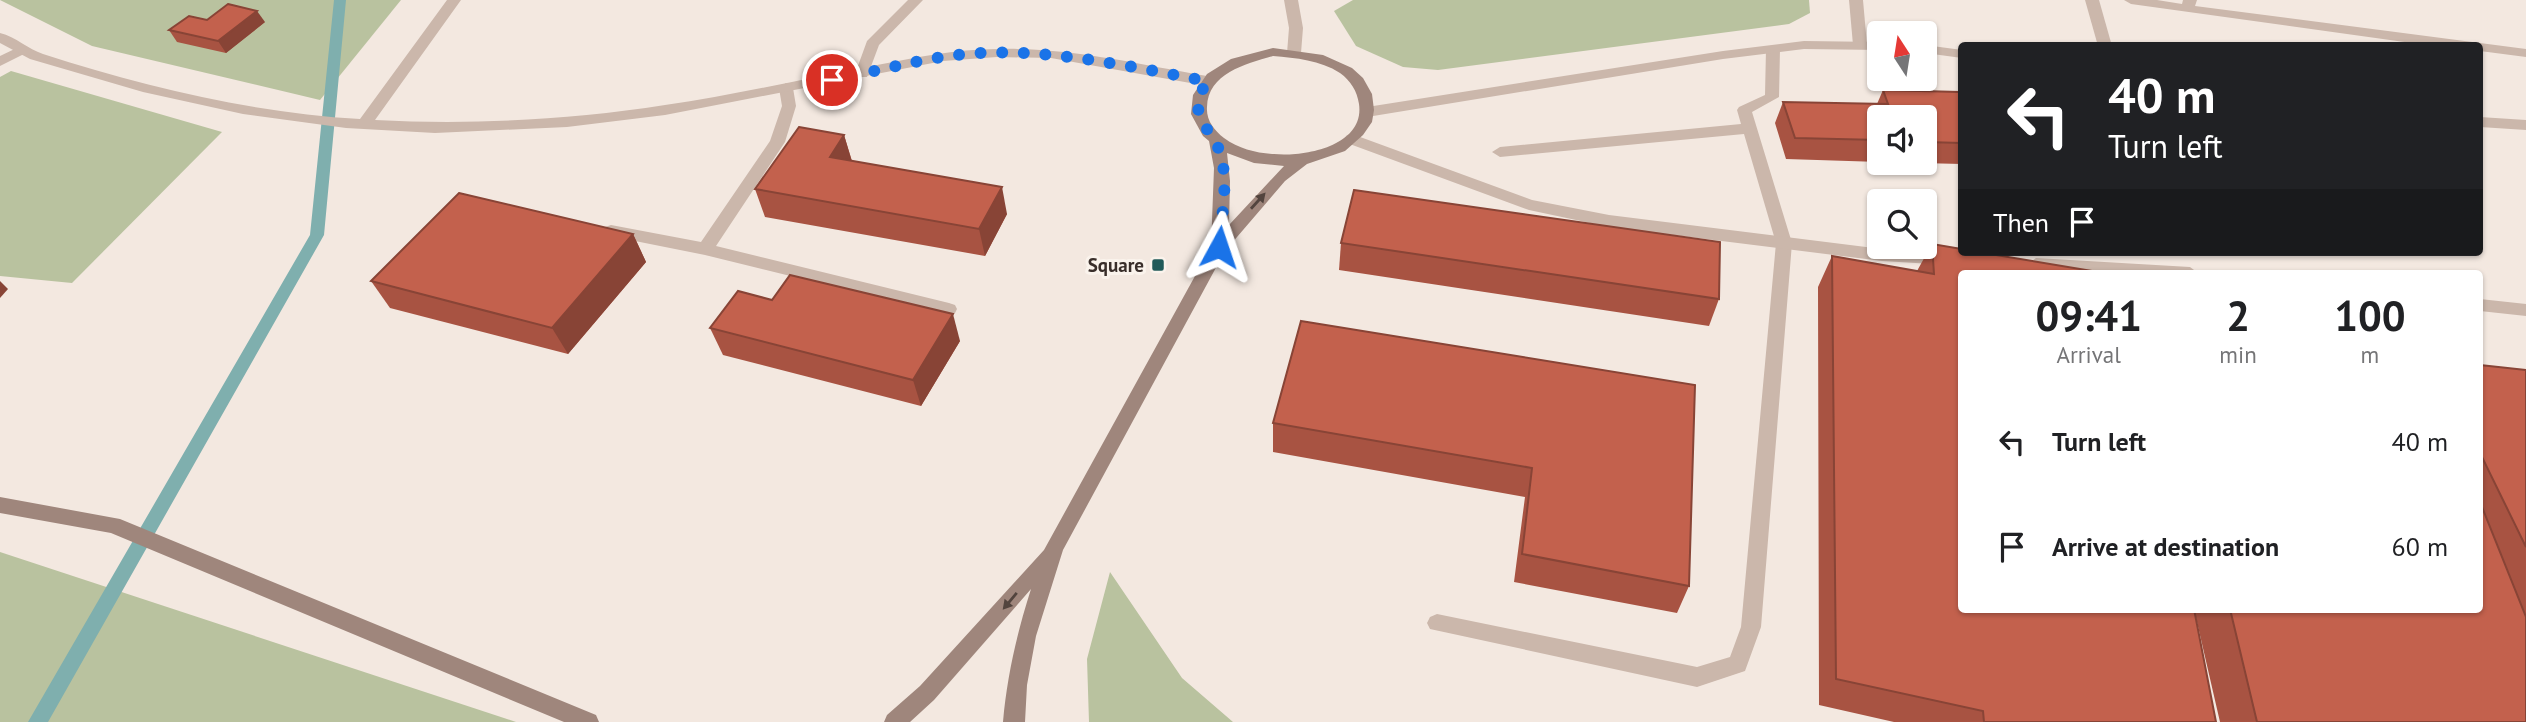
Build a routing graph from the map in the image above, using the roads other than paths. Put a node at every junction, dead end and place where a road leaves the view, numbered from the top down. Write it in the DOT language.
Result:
graph roads {
  1 [pos="454,0"];
  2 [pos="916,0"];
  3 [pos="1291,0"];
  4 [pos="1856,0"];
  5 [pos="2092,0"];
  6 [pos="2131,0"];
  7 [pos="2189,4"];
  8 [pos="0,37"];
  9 [pos="2104,42"];
  10 [pos="2443,42"];
  11 [pos="1860,45"];
  12 [pos="1867,45"];
  13 [pos="2483,47"];
  14 [pos="23,49"];
  15 [pos="1773,49"];
  16 [pos="1937,51"];
  17 [pos="1294,53"];
  18 [pos="1958,53"];
  19 [pos="2526,53"];
  20 [pos="0,62"];
  21 [pos="862,74"];
  22 [pos="1207,81"];
  23 [pos="786,88"];
  24 [pos="1367,112"];
  25 [pos="2483,122"];
  26 [pos="364,124"];
  27 [pos="2526,125"];
  28 [pos="1750,128"];
  29 [pos="1352,139"];
  30 [pos="1216,141"];
  31 [pos="1500,152"];
  32 [pos="1302,160"];
  33 [pos="600,229"];
  34 [pos="1784,243"];
  35 [pos="1219,247"];
  36 [pos="705,249"];
  37 [pos="1963,260"];
  38 [pos="2016,263"];
  39 [pos="2138,270"];
  40 [pos="2483,305"];
  41 [pos="949,309"];
  42 [pos="2526,310"];
  43 [pos="0,505"];
  44 [pos="1054,549"];
  45 [pos="1437,623"];
  46 [pos="588,722"];
  47 [pos="895,722"];
  48 [pos="1014,722"];
  1 -- 26 [label="street"];
  2 -- 21 [label="street"];
  3 -- 17 [label="street"];
  4 -- 11 [label="street"];
  5 -- 9 [label="street"];
  6 -- 7 [label="street"];
  7 -- 10 [label="street"];
  8 -- 14 [label="street"];
  11 -- 12 [label="street"];
  11 -- 15 [label="street"];
  13 -- 19 [label="street"];
  14 -- 20 [label="street"];
  14 -- 26 [label="street"];
  15 -- 24 [label="street"];
  15 -- 28 [label="street"];
  16 -- 18 [label="street"];
  17 -- 22 [label="street"];
  17 -- 24 [label="street"];
  21 -- 22 [label="street"];
  21 -- 23 [label="street"];
  22 -- 30 [label="street"];
  23 -- 26 [label="street"];
  23 -- 36 [label="street"];
  24 -- 29 [label="street"];
  25 -- 27 [label="street"];
  28 -- 31 [label="street"];
  28 -- 34 [label="street"];
  29 -- 32 [label="street"];
  29 -- 34 [label="street"];
  30 -- 32 [label="street"];
  30 -- 35 [label="street"];
  35 -- 32 [label="street, one-way"];
  33 -- 36 [label="street"];
  34 -- 37 [label="street"];
  34 -- 45 [label="street"];
  35 -- 44 [label="street"];
  36 -- 41 [label="street"];
  38 -- 39 [label="street"];
  40 -- 42 [label="street"];
  43 -- 46 [label="street"];
  44 -- 47 [label="street, one-way"];
  44 -- 48 [label="street"];
}
